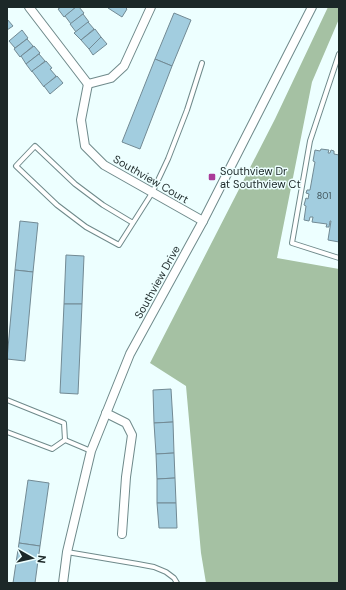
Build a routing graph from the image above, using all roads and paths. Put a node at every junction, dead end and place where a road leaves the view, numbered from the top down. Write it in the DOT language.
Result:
graph roads {
  1 [pos="29,7"];
  2 [pos="151,7"];
  3 [pos="312,7"];
  4 [pos="339,54"];
  5 [pos="202,63"];
  6 [pos="88,84"];
  7 [pos="152,193"];
  8 [pos="203,221"];
  9 [pos="133,223"];
  10 [pos="339,258"];
  11 [pos="7,400"];
  12 [pos="106,413"];
  13 [pos="7,432"];
  14 [pos="64,440"];
  15 [pos="91,451"];
  16 [pos="122,534"];
  17 [pos="67,552"];
  18 [pos="63,583"];
  19 [pos="177,583"];
  1 -- 6 [label="street"];
  2 -- 6 [label="street"];
  3 -- 8 [label="street, Southview Drive"];
  4 -- 10 [label="lane"];
  5 -- 7 [label="lane"];
  6 -- 7 [label="street, Southview Court"];
  7 -- 8 [label="street, Southview Court"];
  7 -- 9 [label="lane"];
  8 -- 12 [label="street, Southview Drive"];
  9 -- 9 [label="lane"];
  11 -- 14 [label="lane"];
  12 -- 15 [label="street, Southview Drive"];
  12 -- 16 [label="street"];
  13 -- 14 [label="lane"];
  14 -- 15 [label="lane"];
  15 -- 17 [label="street, Southview Drive"];
  17 -- 18 [label="street, Southview Drive"];
  17 -- 19 [label="lane"];
}
